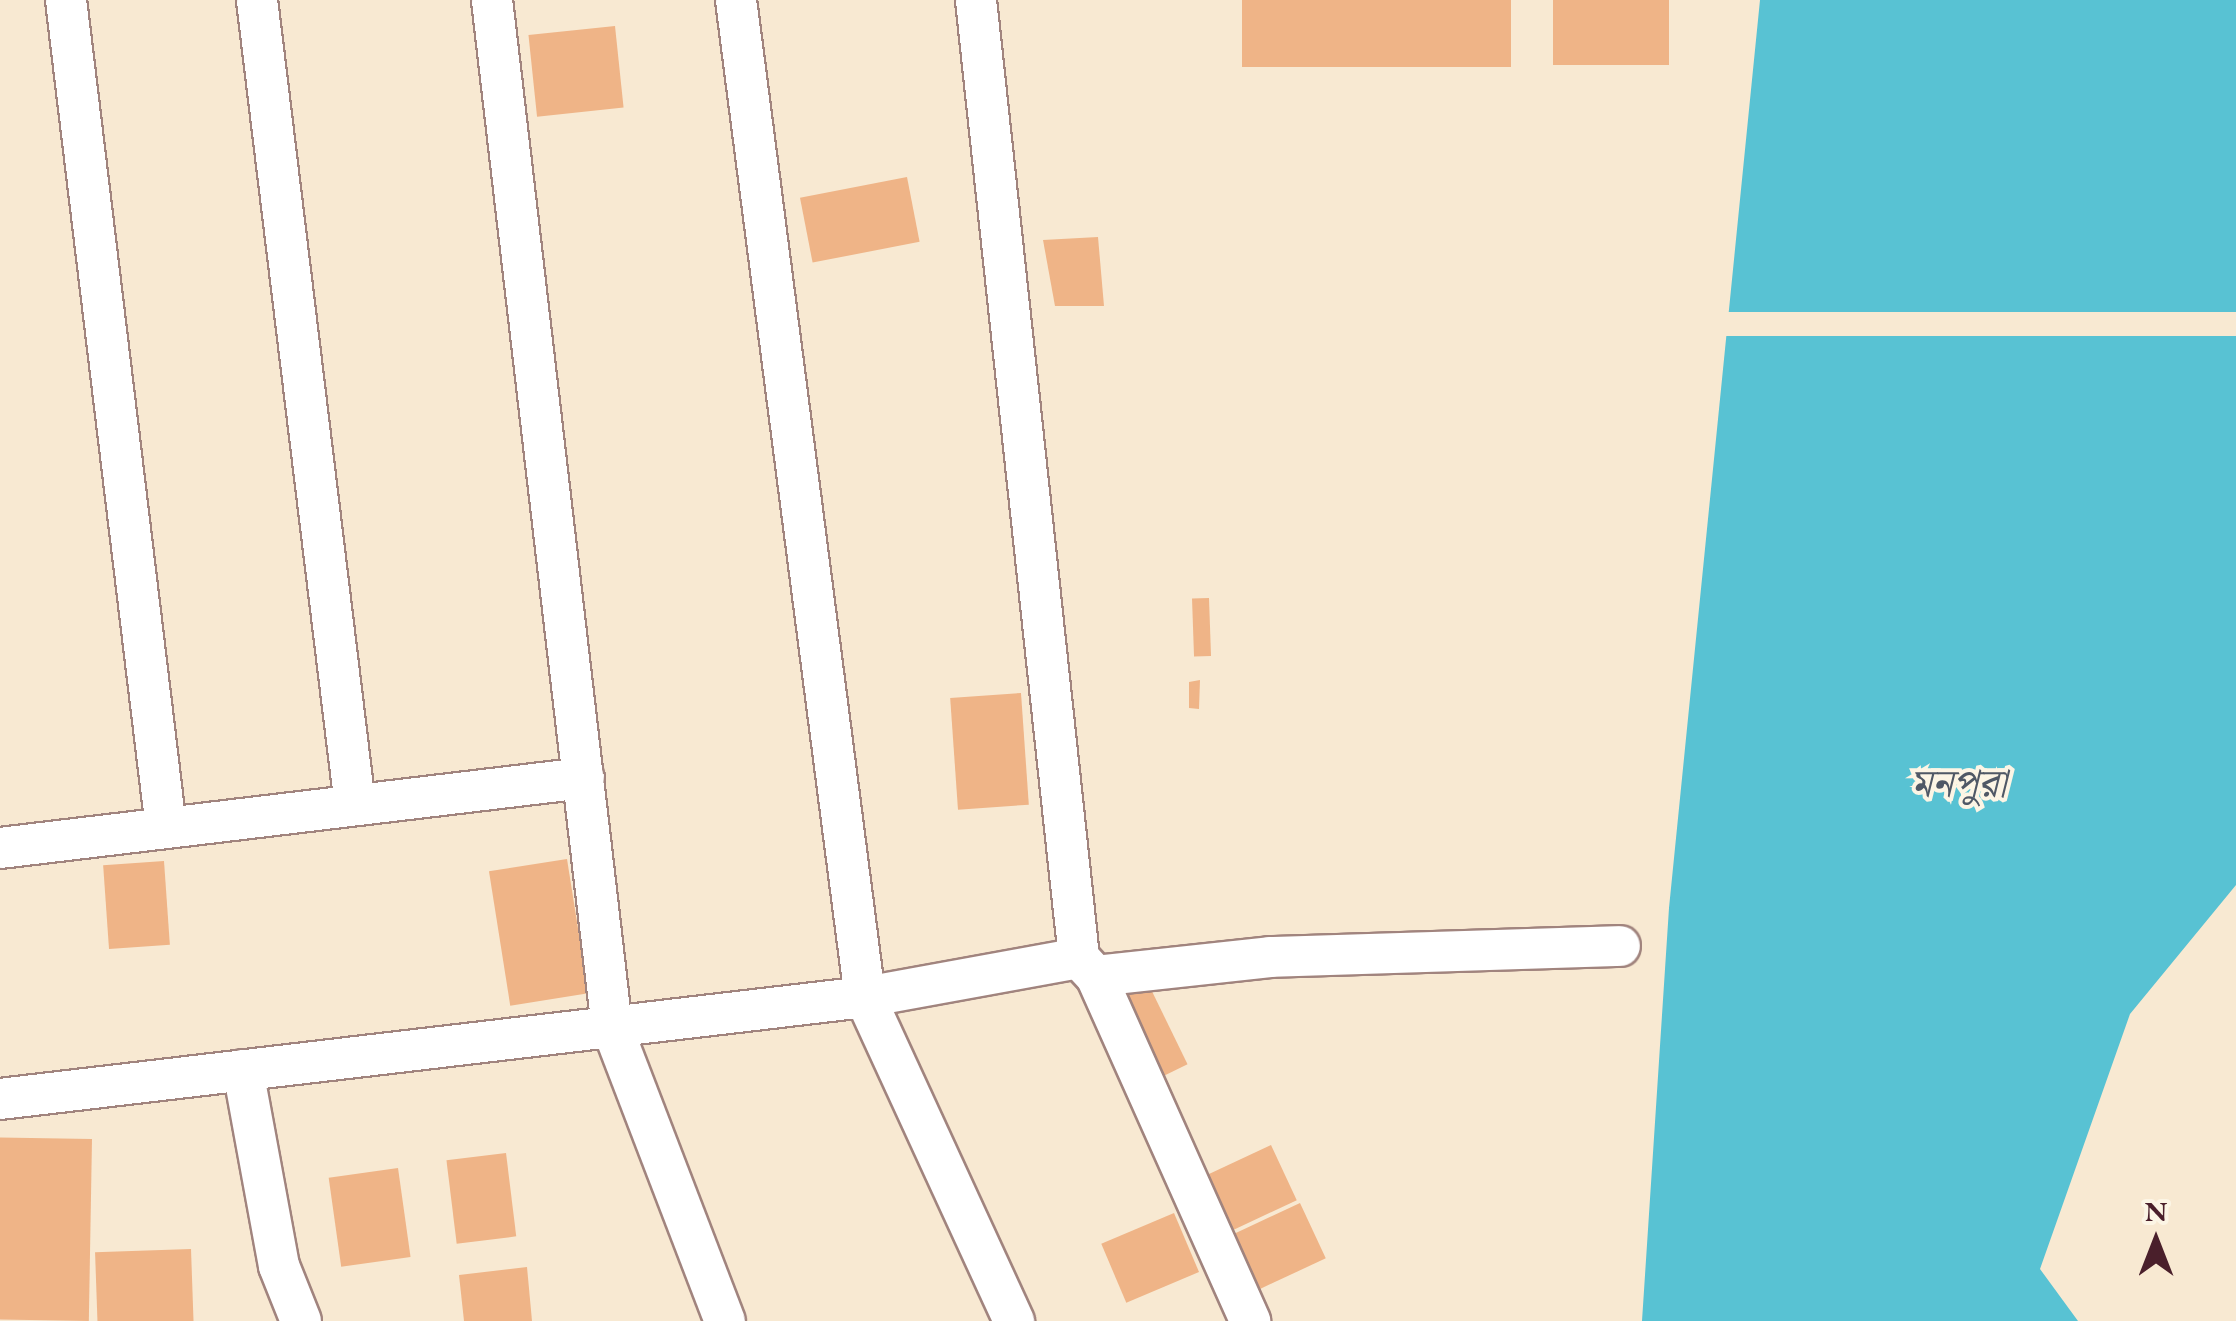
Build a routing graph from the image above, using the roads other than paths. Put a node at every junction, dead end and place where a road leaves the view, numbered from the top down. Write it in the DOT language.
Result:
graph roads {
  1 [pos="66,0"];
  2 [pos="257,0"];
  3 [pos="492,0"];
  4 [pos="736,0"];
  5 [pos="976,0"];
  6 [pos="584,778"];
  7 [pos="356,806"];
  8 [pos="166,828"];
  9 [pos="0,848"];
  10 [pos="1620,946"];
  11 [pos="1088,967"];
  12 [pos="864,997"];
  13 [pos="612,1027"];
  14 [pos="242,1070"];
  15 [pos="0,1099"];
  16 [pos="301,1321"];
  17 [pos="724,1321"];
  18 [pos="1014,1321"];
  19 [pos="1250,1321"];
  1 -- 8 [label="street"];
  2 -- 7 [label="street"];
  3 -- 6 [label="street"];
  4 -- 12 [label="street"];
  5 -- 11 [label="street"];
  6 -- 7 [label="street"];
  6 -- 13 [label="street"];
  7 -- 8 [label="street"];
  8 -- 9 [label="street"];
  10 -- 11 [label="street"];
  11 -- 12 [label="street"];
  11 -- 19 [label="street"];
  12 -- 13 [label="street"];
  12 -- 18 [label="street"];
  13 -- 14 [label="street"];
  13 -- 17 [label="street"];
  14 -- 15 [label="street"];
  14 -- 16 [label="street"];
}
